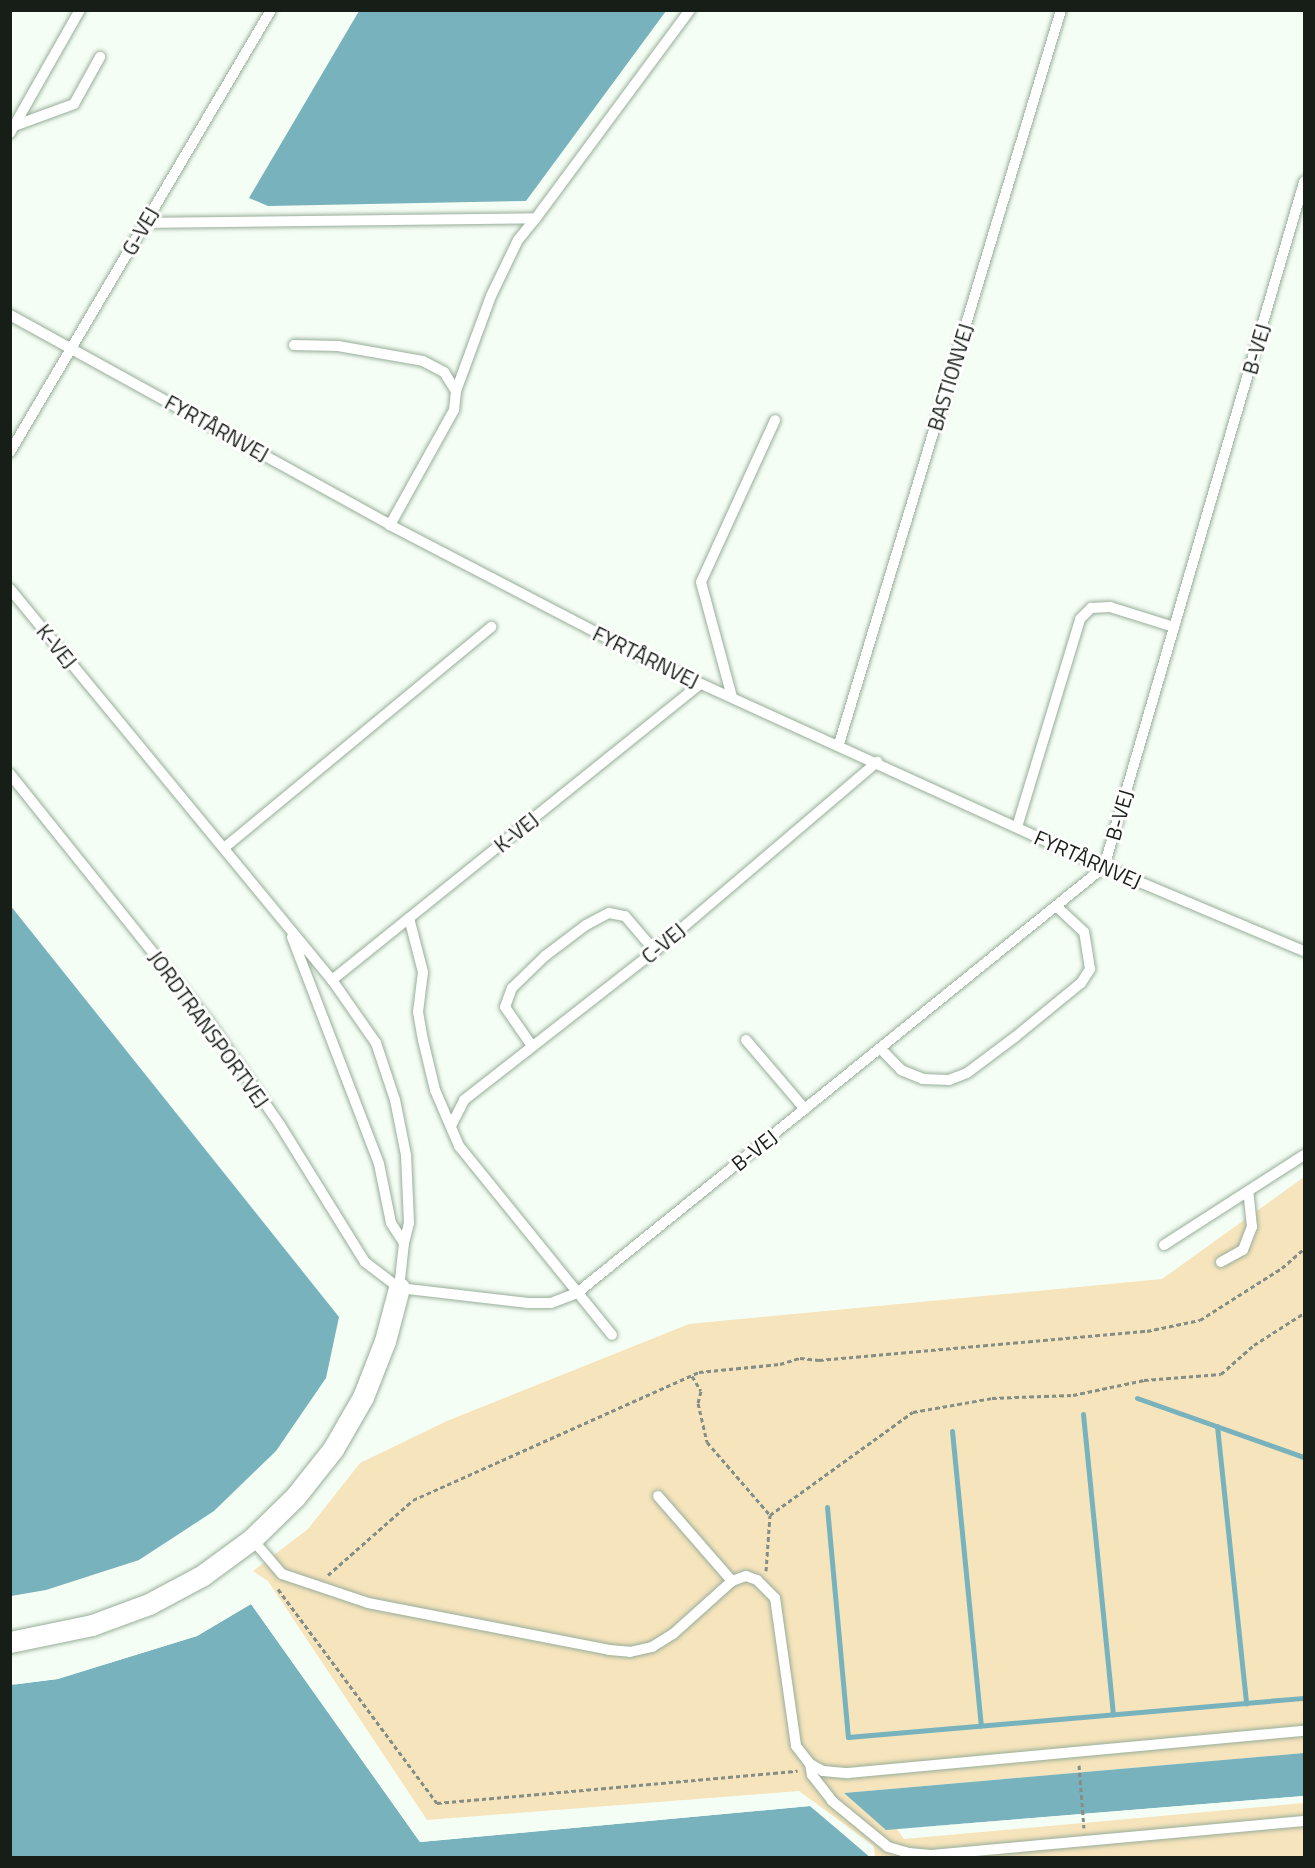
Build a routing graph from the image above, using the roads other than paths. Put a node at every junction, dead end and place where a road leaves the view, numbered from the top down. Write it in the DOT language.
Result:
graph roads {
  1 [pos="80,10"];
  2 [pos="271,10"];
  3 [pos="690,10"];
  4 [pos="1061,10"];
  5 [pos="100,57"];
  6 [pos="12,129"];
  7 [pos="1305,182"];
  8 [pos="536,218"];
  9 [pos="144,223"];
  10 [pos="10,315"];
  11 [pos="294,345"];
  12 [pos="73,349"];
  13 [pos="456,390"];
  14 [pos="775,420"];
  15 [pos="10,452"];
  16 [pos="390,525"];
  17 [pos="10,589"];
  18 [pos="491,627"];
  19 [pos="1174,627"];
  20 [pos="700,684"];
  21 [pos="732,697"];
  22 [pos="839,744"];
  23 [pos="877,762"];
  24 [pos="10,774"];
  25 [pos="1017,827"];
  26 [pos="224,848"];
  27 [pos="1104,867"];
  28 [pos="1056,906"];
  29 [pos="410,918"];
  30 [pos="287,925"];
  31 [pos="655,951"];
  32 [pos="1305,951"];
  33 [pos="332,980"];
  34 [pos="746,1040"];
  35 [pos="532,1046"];
  36 [pos="880,1048"];
  37 [pos="805,1109"];
  38 [pos="452,1124"];
  39 [pos="1305,1155"];
  40 [pos="1248,1191"];
  41 [pos="404,1243"];
  42 [pos="1164,1245"];
  43 [pos="1221,1262"];
  44 [pos="399,1288"];
  45 [pos="577,1293"];
  46 [pos="612,1335"];
  47 [pos="658,1496"];
  48 [pos="252,1539"];
  49 [pos="732,1581"];
  50 [pos="10,1642"];
  51 [pos="1305,1731"];
  52 [pos="810,1764"];
  53 [pos="1305,1821"];
  1 -- 6 [label="lane"];
  2 -- 9 [label="lane, G-VEJ"];
  3 -- 8 [label="lane"];
  4 -- 22 [label="lane, BASTIONVEJ"];
  5 -- 6 [label="lane"];
  7 -- 19 [label="lane, B-VEJ"];
  8 -- 9 [label="lane"];
  8 -- 13 [label="lane"];
  9 -- 12 [label="lane, G-VEJ"];
  10 -- 12 [label="lane, FYRTÅRNVEJ"];
  11 -- 13 [label="lane"];
  12 -- 15 [label="lane, G-VEJ"];
  12 -- 16 [label="lane, FYRTÅRNVEJ"];
  13 -- 16 [label="lane"];
  14 -- 21 [label="lane"];
  16 -- 20 [label="lane, FYRTÅRNVEJ"];
  17 -- 26 [label="lane, K-VEJ"];
  18 -- 26 [label="lane"];
  19 -- 25 [label="lane"];
  19 -- 27 [label="lane, B-VEJ"];
  20 -- 21 [label="lane, FYRTÅRNVEJ"];
  20 -- 29 [label="lane, K-VEJ"];
  21 -- 22 [label="lane, FYRTÅRNVEJ"];
  22 -- 23 [label="lane, FYRTÅRNVEJ"];
  23 -- 25 [label="lane, FYRTÅRNVEJ"];
  23 -- 31 [label="lane, C-VEJ"];
  24 -- 44 [label="lane, JORDTRANSPORTVEJ"];
  25 -- 27 [label="lane, FYRTÅRNVEJ"];
  26 -- 30 [label="lane, K-VEJ"];
  27 -- 28 [label="lane, B-VEJ"];
  27 -- 32 [label="lane, FYRTÅRNVEJ"];
  28 -- 36 [label="lane, B-VEJ"];
  28 -- 36 [label="lane"];
  29 -- 33 [label="lane, K-VEJ"];
  29 -- 38 [label="lane"];
  30 -- 33 [label="lane, K-VEJ"];
  30 -- 41 [label="lane, K-VEJ"];
  31 -- 35 [label="lane, C-VEJ"];
  31 -- 35 [label="lane"];
  33 -- 41 [label="lane, K-VEJ"];
  34 -- 37 [label="lane"];
  35 -- 38 [label="lane, C-VEJ"];
  36 -- 37 [label="lane, B-VEJ"];
  37 -- 45 [label="lane, B-VEJ"];
  38 -- 45 [label="lane"];
  39 -- 40 [label="lane"];
  40 -- 42 [label="lane"];
  40 -- 43 [label="lane"];
  41 -- 44 [label="lane, K-VEJ"];
  44 -- 45 [label="lane, B-VEJ"];
  44 -- 48 [label="street"];
  45 -- 46 [label="lane"];
  47 -- 49 [label="lane"];
  48 -- 49 [label="lane"];
  48 -- 50 [label="street"];
  49 -- 52 [label="lane"];
  51 -- 52 [label="lane"];
  52 -- 53 [label="lane"];
}
